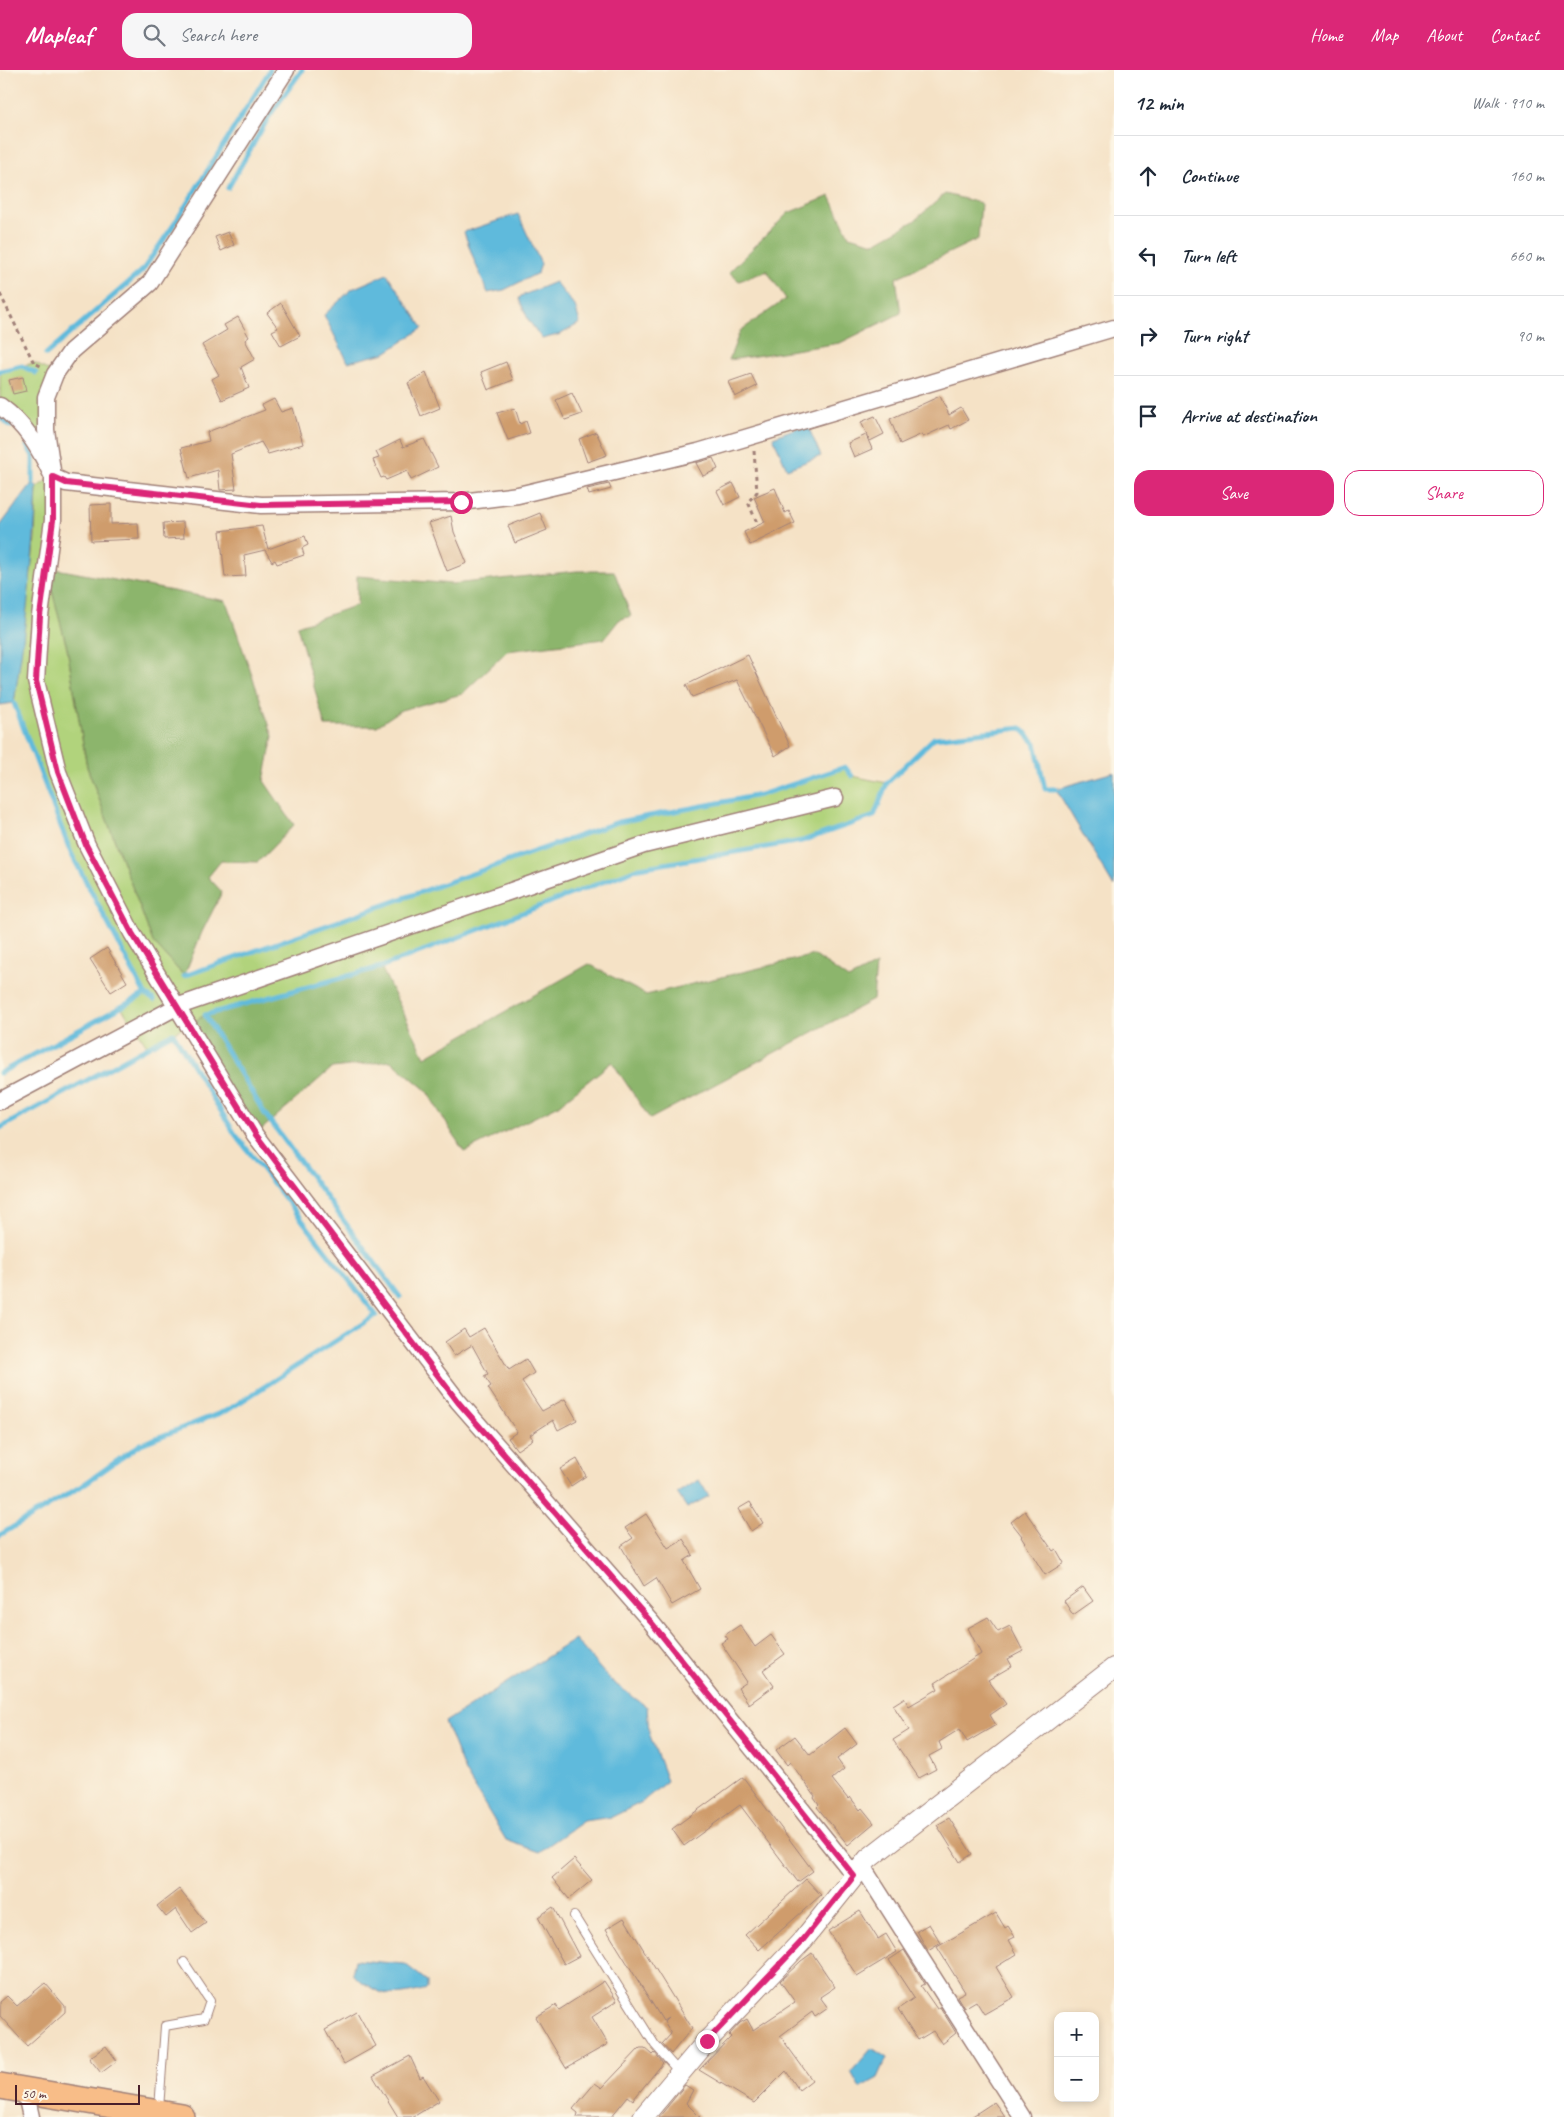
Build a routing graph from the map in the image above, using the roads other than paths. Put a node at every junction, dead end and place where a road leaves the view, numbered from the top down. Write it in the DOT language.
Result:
graph roads {
  1 [pos="286,70"];
  2 [pos="1114,328"];
  3 [pos="0,406"];
  4 [pos="53,477"];
  5 [pos="835,798"];
  6 [pos="176,1007"];
  7 [pos="0,1101"];
  8 [pos="1114,1668"];
  9 [pos="858,1871"];
  10 [pos="574,1916"];
  11 [pos="184,1962"];
  12 [pos="680,2073"];
  13 [pos="0,2086"];
  14 [pos="25,2090"];
  15 [pos="171,2115"];
  16 [pos="31,2117"];
  17 [pos="643,2117"];
  18 [pos="1022,2117"];
  1 -- 4 [label="street"];
  2 -- 4 [label="street"];
  3 -- 4 [label="street"];
  4 -- 6 [label="street"];
  5 -- 6 [label="street"];
  6 -- 7 [label="street"];
  6 -- 9 [label="street"];
  8 -- 9 [label="street"];
  9 -- 12 [label="street"];
  9 -- 18 [label="street"];
  10 -- 12 [label="lane"];
  11 -- 15 [label="lane"];
  12 -- 17 [label="street"];
  13 -- 14 [label="main road"];
  14 -- 15 [label="main road"];
  14 -- 16 [label="street"];
}
